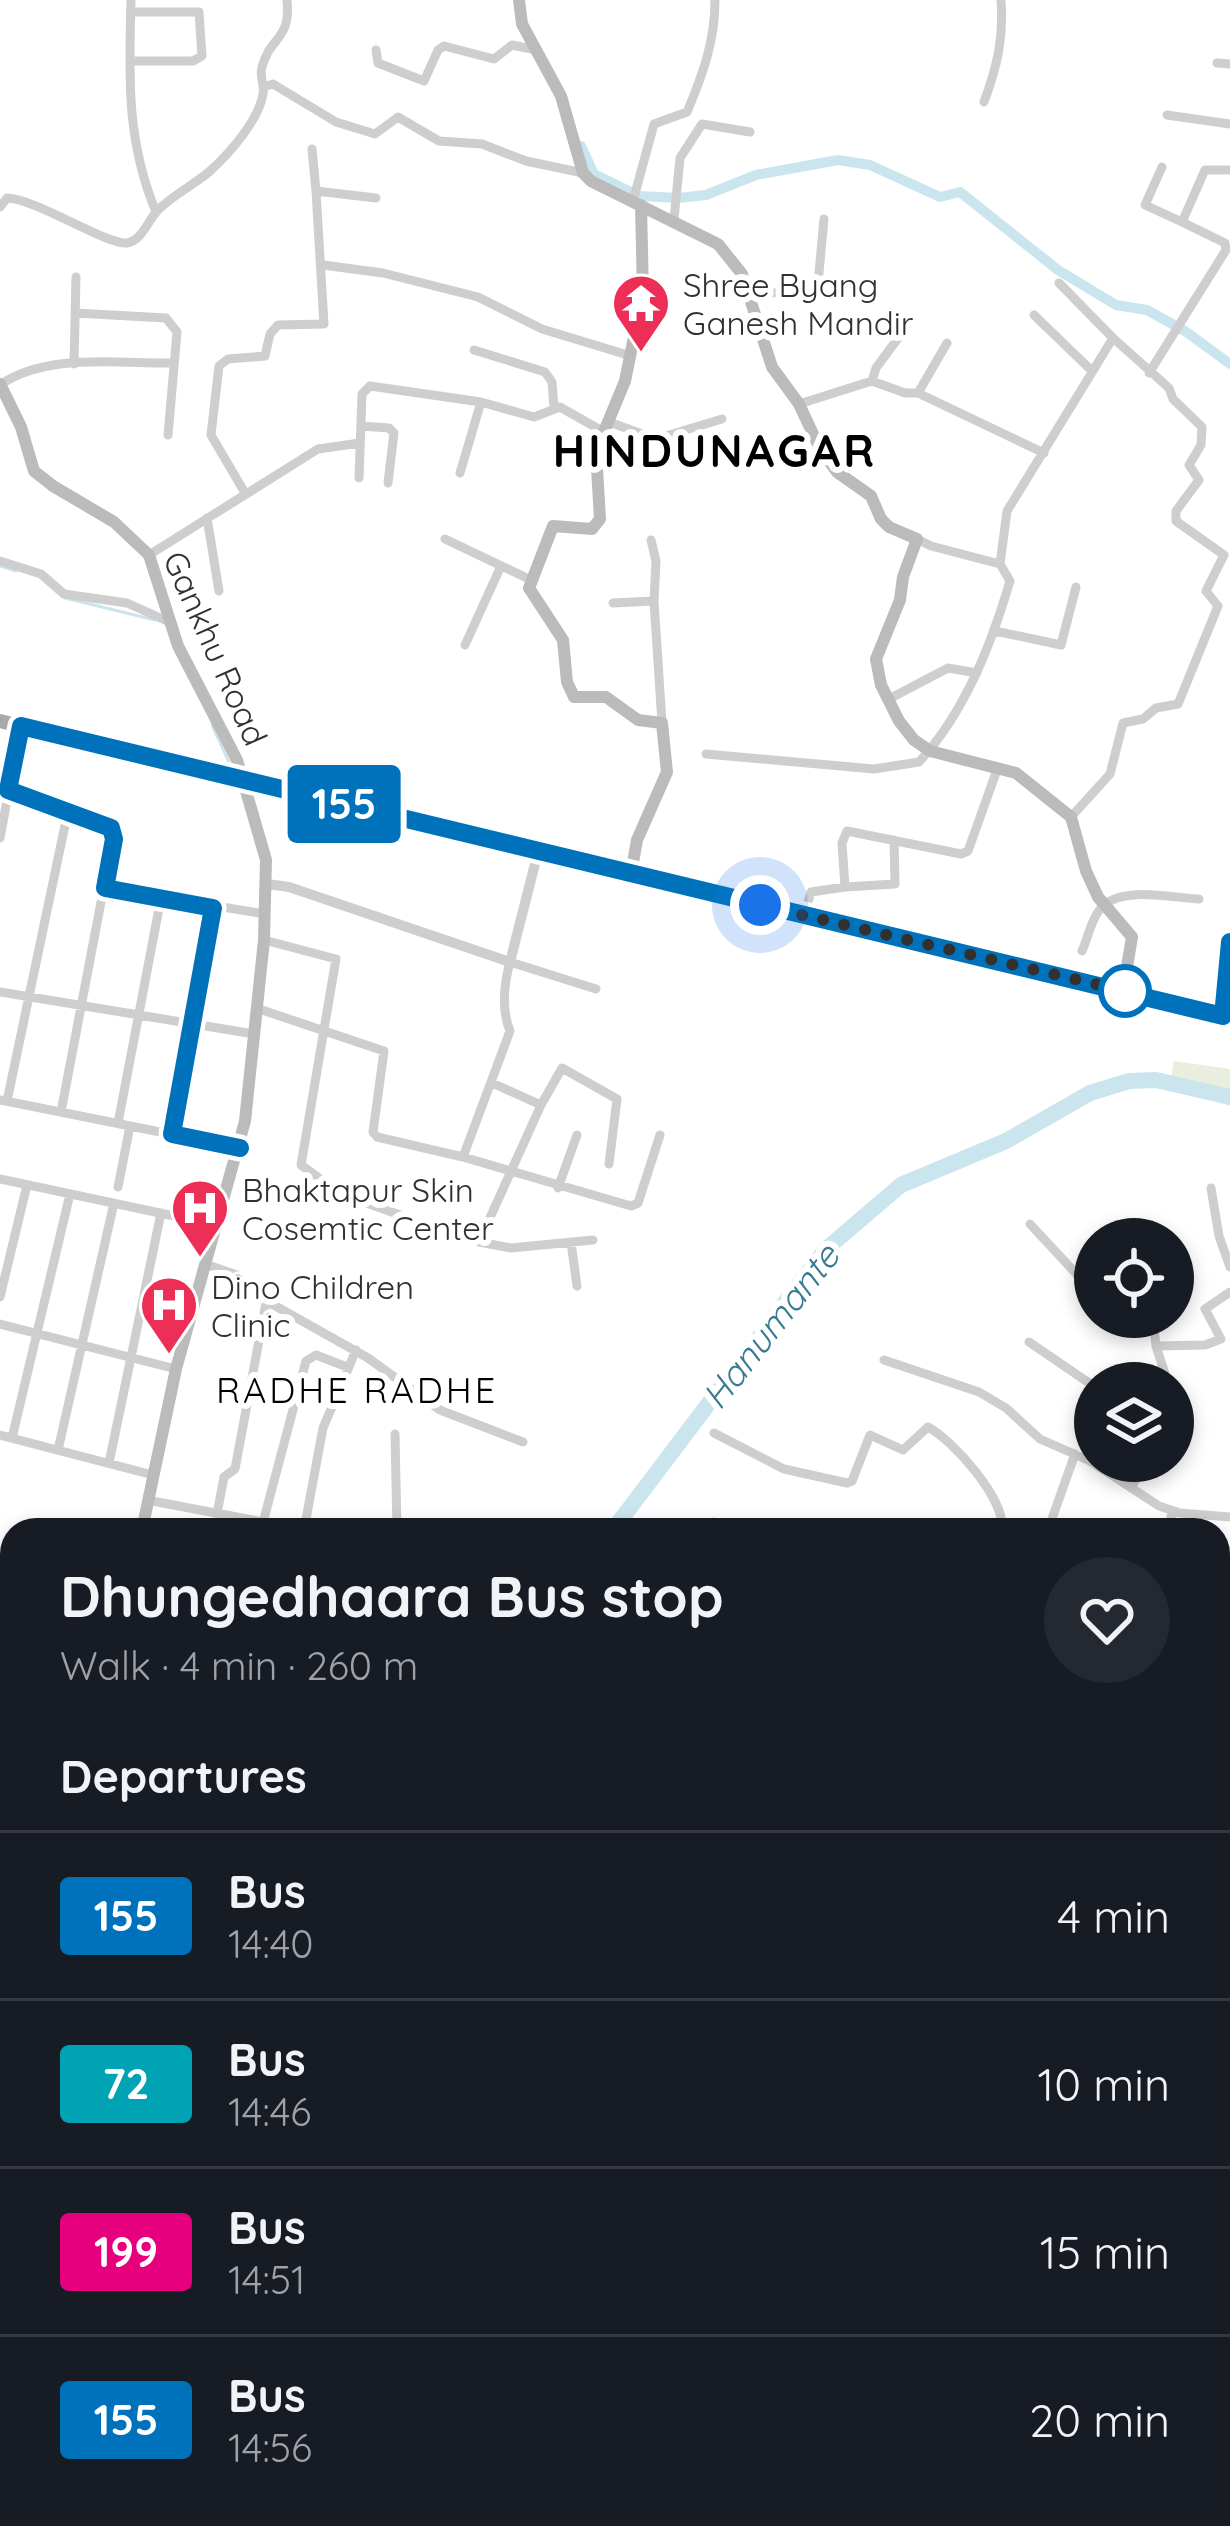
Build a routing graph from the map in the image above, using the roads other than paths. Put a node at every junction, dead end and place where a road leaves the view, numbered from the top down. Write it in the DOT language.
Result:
graph roads {
  1 [pos="286,0"];
  2 [pos="519,0"];
  3 [pos="716,0"];
  4 [pos="1001,0"];
  5 [pos="131,6"];
  6 [pos="376,50"];
  7 [pos="536,50"];
  8 [pos="130,61"];
  9 [pos="1217,63"];
  10 [pos="1230,64"];
  11 [pos="263,87"];
  12 [pos="984,102"];
  13 [pos="1167,115"];
  14 [pos="1230,124"];
  15 [pos="750,132"];
  16 [pos="312,149"];
  17 [pos="1162,167"];
  18 [pos="1230,170"];
  19 [pos="583,173"];
  20 [pos="316,191"];
  21 [pos="376,198"];
  22 [pos="637,198"];
  23 [pos="675,206"];
  24 [pos="0,207"];
  25 [pos="156,212"];
  26 [pos="824,219"];
  27 [pos="1182,222"];
  28 [pos="323,265"];
  29 [pos="76,277"];
  30 [pos="1058,284"];
  31 [pos="751,292"];
  32 [pos="75,313"];
  33 [pos="1034,315"];
  34 [pos="907,326"];
  35 [pos="1113,338"];
  36 [pos="947,343"];
  37 [pos="474,350"];
  38 [pos="631,356"];
  39 [pos="174,363"];
  40 [pos="74,364"];
  41 [pos="1091,370"];
  42 [pos="1149,373"];
  43 [pos="872,381"];
  44 [pos="0,385"];
  45 [pos="917,393"];
  46 [pos="481,402"];
  47 [pos="799,404"];
  48 [pos="554,407"];
  49 [pos="722,419"];
  50 [pos="361,426"];
  51 [pos="606,427"];
  52 [pos="168,435"];
  53 [pos="360,443"];
  54 [pos="1044,453"];
  55 [pos="460,473"];
  56 [pos="358,478"];
  57 [pos="388,483"];
  58 [pos="245,493"];
  59 [pos="208,518"];
  60 [pos="445,539"];
  61 [pos="917,539"];
  62 [pos="651,540"];
  63 [pos="149,555"];
  64 [pos="1227,559"];
  65 [pos="0,562"];
  66 [pos="1000,564"];
  67 [pos="501,566"];
  68 [pos="531,580"];
  69 [pos="1076,586"];
  70 [pos="218,591"];
  71 [pos="654,601"];
  72 [pos="613,603"];
  73 [pos="167,620"];
  74 [pos="995,631"];
  75 [pos="465,645"];
  76 [pos="977,674"];
  77 [pos="889,699"];
  78 [pos="0,721"];
  79 [pos="662,723"];
  80 [pos="21,726"];
  81 [pos="930,751"];
  82 [pos="706,754"];
  83 [pos="998,767"];
  84 [pos="242,780"];
  85 [pos="4,788"];
  86 [pos="68,811"];
  87 [pos="1070,817"];
  88 [pos="0,838"];
  89 [pos="895,840"];
  90 [pos="538,852"];
  91 [pos="631,874"];
  92 [pos="267,884"];
  93 [pos="845,887"];
  94 [pos="105,888"];
  95 [pos="161,898"];
  96 [pos="1199,899"];
  97 [pos="1104,905"];
  98 [pos="213,908"];
  99 [pos="265,914"];
  100 [pos="804,915"];
  101 [pos="264,940"];
  102 [pos="1230,942"];
  103 [pos="1082,951"];
  104 [pos="510,962"];
  105 [pos="596,989"];
  106 [pos="1123,991"];
  107 [pos="0,992"];
  108 [pos="28,997"];
  109 [pos="81,1005"];
  110 [pos="256,1008"];
  111 [pos="138,1015"];
  112 [pos="1227,1017"];
  113 [pos="193,1024"];
  114 [pos="321,1029"];
  115 [pos="254,1034"];
  116 [pos="492,1083"];
  117 [pos="4,1101"];
  118 [pos="541,1105"];
  119 [pos="61,1112"];
  120 [pos="124,1124"];
  121 [pos="172,1134"];
  122 [pos="577,1135"];
  123 [pos="660,1135"];
  124 [pos="240,1148"];
  125 [pos="464,1156"];
  126 [pos="609,1164"];
  127 [pos="512,1170"];
  128 [pos="0,1179"];
  129 [pos="27,1185"];
  130 [pos="118,1187"];
  131 [pos="558,1188"];
  132 [pos="1211,1188"];
  133 [pos="70,1194"];
  134 [pos="114,1204"];
  135 [pos="161,1214"];
  136 [pos="406,1216"];
  137 [pos="1030,1224"];
  138 [pos="215,1225"];
  139 [pos="593,1240"];
  140 [pos="571,1242"];
  141 [pos="205,1264"];
  142 [pos="1230,1267"];
  143 [pos="1074,1271"];
  144 [pos="577,1286"];
  145 [pos="1230,1292"];
  146 [pos="0,1298"];
  147 [pos="272,1304"];
  148 [pos="0,1324"];
  149 [pos="35,1333"];
  150 [pos="1155,1338"];
  151 [pos="1029,1342"];
  152 [pos="81,1345"];
  153 [pos="1156,1346"];
  154 [pos="356,1350"];
  155 [pos="130,1357"];
  156 [pos="884,1360"];
  157 [pos="1161,1362"];
  158 [pos="347,1366"];
  159 [pos="176,1369"];
  160 [pos="1074,1373"];
  161 [pos="714,1433"];
  162 [pos="395,1434"];
  163 [pos="6,1437"];
  164 [pos="523,1442"];
  165 [pos="58,1450"];
  166 [pos="1074,1453"];
  167 [pos="1074,1459"];
  168 [pos="109,1463"];
  169 [pos="153,1474"];
  170 [pos="1121,1482"];
  171 [pos="1134,1482"];
  172 [pos="1131,1488"];
  173 [pos="147,1500"];
  174 [pos="1172,1511"];
  175 [pos="217,1514"];
  176 [pos="1230,1517"];
  177 [pos="144,1518"];
  178 [pos="232,1518"];
  179 [pos="264,1518"];
  180 [pos="306,1518"];
  181 [pos="397,1518"];
  182 [pos="1004,1518"];
  183 [pos="1052,1518"];
  184 [pos="1171,1518"];
  1 -- 11 [label="street"];
  2 -- 7 [label="main road"];
  3 -- 22 [label="street"];
  4 -- 12 [label="street"];
  5 -- 8 [label="street"];
  5 -- 8 [label="street"];
  6 -- 7 [label="street"];
  7 -- 19 [label="main road"];
  8 -- 25 [label="street"];
  9 -- 10 [label="street"];
  11 -- 19 [label="street"];
  11 -- 25 [label="street"];
  13 -- 14 [label="street"];
  15 -- 23 [label="street"];
  16 -- 20 [label="street"];
  17 -- 27 [label="street"];
  18 -- 27 [label="street"];
  19 -- 22 [label="main road"];
  20 -- 21 [label="street"];
  20 -- 28 [label="street"];
  22 -- 23 [label="main road"];
  22 -- 38 [label="main road"];
  23 -- 31 [label="main road"];
  24 -- 25 [label="street"];
  26 -- 31 [label="street"];
  27 -- 42 [label="street"];
  28 -- 38 [label="street"];
  28 -- 58 [label="street"];
  29 -- 32 [label="street"];
  30 -- 35 [label="street"];
  31 -- 47 [label="main road"];
  32 -- 39 [label="street"];
  32 -- 40 [label="street"];
  33 -- 41 [label="street"];
  34 -- 43 [label="street"];
  35 -- 41 [label="street"];
  35 -- 42 [label="street"];
  36 -- 45 [label="street"];
  37 -- 48 [label="street"];
  38 -- 51 [label="main road"];
  39 -- 40 [label="street"];
  39 -- 52 [label="street"];
  40 -- 44 [label="street"];
  41 -- 54 [label="street"];
  42 -- 64 [label="street"];
  43 -- 45 [label="street"];
  43 -- 47 [label="street"];
  44 -- 63 [label="main road, Gankhu Road"];
  45 -- 54 [label="street"];
  46 -- 48 [label="street"];
  46 -- 50 [label="street"];
  46 -- 55 [label="street"];
  47 -- 61 [label="main road"];
  48 -- 51 [label="street"];
  49 -- 51 [label="street"];
  50 -- 53 [label="street"];
  50 -- 57 [label="street"];
  51 -- 68 [label="main road"];
  53 -- 56 [label="street"];
  53 -- 58 [label="street"];
  54 -- 66 [label="street"];
  58 -- 59 [label="street"];
  59 -- 63 [label="street"];
  59 -- 70 [label="street"];
  60 -- 67 [label="street"];
  61 -- 66 [label="street"];
  61 -- 77 [label="main road"];
  62 -- 71 [label="street"];
  63 -- 73 [label="main road, Gankhu Road"];
  64 -- 87 [label="street"];
  65 -- 73 [label="street"];
  66 -- 74 [label="street"];
  67 -- 68 [label="street"];
  67 -- 75 [label="street"];
  68 -- 79 [label="main road"];
  69 -- 74 [label="street"];
  71 -- 72 [label="street"];
  71 -- 79 [label="street"];
  73 -- 84 [label="main road, Gankhu Road"];
  74 -- 76 [label="street"];
  76 -- 77 [label="street"];
  76 -- 81 [label="street"];
  77 -- 81 [label="main road"];
  78 -- 80 [label="main road"];
  79 -- 91 [label="main road"];
  80 -- 84 [label="main road"];
  80 -- 85 [label="street"];
  81 -- 82 [label="street"];
  81 -- 83 [label="main road"];
  83 -- 87 [label="main road"];
  83 -- 89 [label="street"];
  84 -- 90 [label="main road"];
  84 -- 92 [label="main road, Gankhu Road"];
  85 -- 86 [label="street"];
  85 -- 88 [label="street"];
  86 -- 94 [label="street"];
  86 -- 108 [label="street"];
  87 -- 97 [label="main road"];
  89 -- 93 [label="street"];
  89 -- 93 [label="street"];
  90 -- 91 [label="main road"];
  90 -- 104 [label="street"];
  91 -- 100 [label="main road"];
  92 -- 99 [label="main road, Gankhu Road"];
  92 -- 104 [label="street"];
  93 -- 100 [label="street"];
  94 -- 95 [label="street"];
  94 -- 109 [label="street"];
  95 -- 98 [label="street"];
  95 -- 111 [label="street"];
  96 -- 97 [label="street"];
  97 -- 103 [label="street"];
  97 -- 106 [label="main road"];
  98 -- 99 [label="street"];
  98 -- 113 [label="street"];
  99 -- 101 [label="main road, Gankhu Road"];
  100 -- 106 [label="main road"];
  101 -- 110 [label="main road, Gankhu Road"];
  101 -- 114 [label="street"];
  102 -- 112 [label="street"];
  104 -- 105 [label="street"];
  104 -- 116 [label="street"];
  106 -- 112 [label="main road"];
  107 -- 108 [label="street"];
  108 -- 109 [label="street"];
  108 -- 117 [label="street"];
  109 -- 111 [label="street"];
  109 -- 119 [label="street"];
  110 -- 114 [label="street"];
  110 -- 115 [label="main road, Gankhu Road"];
  111 -- 113 [label="street"];
  111 -- 120 [label="street"];
  113 -- 115 [label="street"];
  113 -- 121 [label="street"];
  114 -- 125 [label="street"];
  114 -- 136 [label="street"];
  115 -- 124 [label="main road, Gankhu Road"];
  116 -- 118 [label="street"];
  116 -- 125 [label="street"];
  117 -- 119 [label="street"];
  118 -- 126 [label="street"];
  118 -- 127 [label="street"];
  119 -- 120 [label="street"];
  120 -- 121 [label="street"];
  120 -- 130 [label="street"];
  121 -- 124 [label="street"];
  122 -- 131 [label="street"];
  123 -- 131 [label="street"];
  124 -- 138 [label="main road, Gankhu Road"];
  125 -- 127 [label="street"];
  127 -- 131 [label="street"];
  127 -- 140 [label="street"];
  128 -- 129 [label="street"];
  129 -- 133 [label="street"];
  129 -- 146 [label="street"];
  132 -- 142 [label="street"];
  133 -- 134 [label="street"];
  133 -- 149 [label="street"];
  134 -- 135 [label="street"];
  134 -- 152 [label="street"];
  135 -- 138 [label="street"];
  135 -- 155 [label="street"];
  137 -- 143 [label="street"];
  138 -- 141 [label="main road, Gankhu Road"];
  139 -- 140 [label="street"];
  140 -- 144 [label="street"];
  141 -- 147 [label="street"];
  141 -- 159 [label="main road, Gankhu Road"];
  145 -- 153 [label="street"];
  147 -- 154 [label="street"];
  147 -- 175 [label="street"];
  148 -- 149 [label="street"];
  149 -- 152 [label="street"];
  149 -- 163 [label="street"];
  150 -- 153 [label="street"];
  151 -- 160 [label="street"];
  152 -- 155 [label="street"];
  152 -- 165 [label="street"];
  153 -- 157 [label="street"];
  154 -- 158 [label="street"];
  154 -- 164 [label="street"];
  155 -- 159 [label="street"];
  155 -- 168 [label="street"];
  156 -- 166 [label="street"];
  158 -- 179 [label="street"];
  158 -- 180 [label="street"];
  159 -- 169 [label="main road, Gankhu Road"];
  161 -- 182 [label="street"];
  162 -- 181 [label="street"];
  163 -- 165 [label="street"];
  165 -- 168 [label="street"];
  167 -- 183 [label="street"];
  168 -- 169 [label="street"];
  169 -- 173 [label="main road, Gankhu Road"];
  170 -- 172 [label="street"];
  171 -- 172 [label="street"];
  172 -- 174 [label="street"];
  173 -- 175 [label="street"];
  173 -- 177 [label="main road, Gankhu Road"];
  174 -- 176 [label="street"];
  174 -- 184 [label="street"];
  175 -- 178 [label="street"];
}
